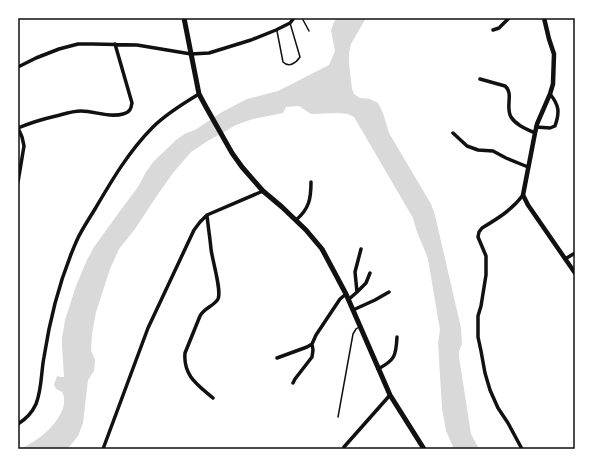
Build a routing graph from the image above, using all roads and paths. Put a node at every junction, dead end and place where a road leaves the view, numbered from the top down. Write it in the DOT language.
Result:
graph roads {
  1 [pos="184,18"];
  2 [pos="294,18"];
  3 [pos="302,18"];
  4 [pos="509,18"];
  5 [pos="544,18"];
  6 [pos="290,23"];
  7 [pos="276,30"];
  8 [pos="493,30"];
  9 [pos="310,31"];
  10 [pos="115,44"];
  11 [pos="191,54"];
  12 [pos="18,67"];
  13 [pos="480,79"];
  14 [pos="199,94"];
  15 [pos="550,94"];
  16 [pos="536,127"];
  17 [pos="18,128"];
  18 [pos="452,133"];
  19 [pos="534,133"];
  20 [pos="528,167"];
  21 [pos="18,182"];
  22 [pos="311,182"];
  23 [pos="263,191"];
  24 [pos="523,195"];
  25 [pos="207,215"];
  26 [pos="296,220"];
  27 [pos="361,249"];
  28 [pos="575,253"];
  29 [pos="565,259"];
  30 [pos="370,272"];
  31 [pos="575,274"];
  32 [pos="357,292"];
  33 [pos="389,292"];
  34 [pos="346,294"];
  35 [pos="348,300"];
  36 [pos="353,310"];
  37 [pos="360,326"];
  38 [pos="397,338"];
  39 [pos="312,344"];
  40 [pos="276,358"];
  41 [pos="378,369"];
  42 [pos="293,383"];
  43 [pos="390,395"];
  44 [pos="213,398"];
  45 [pos="338,417"];
  46 [pos="18,424"];
  47 [pos="344,447"];
  48 [pos="103,449"];
  49 [pos="424,449"];
  50 [pos="522,449"];
  1 -- 11 [label="main road"];
  2 -- 6 [label="street"];
  3 -- 9 [label="lane"];
  4 -- 8 [label="street"];
  5 -- 15 [label="street"];
  6 -- 7 [label="street"];
  6 -- 7 [label="lane"];
  7 -- 11 [label="street"];
  10 -- 11 [label="street"];
  10 -- 12 [label="street"];
  10 -- 17 [label="street"];
  11 -- 14 [label="main road"];
  13 -- 19 [label="street"];
  14 -- 23 [label="main road"];
  14 -- 46 [label="street"];
  15 -- 16 [label="street"];
  15 -- 16 [label="street"];
  16 -- 19 [label="street"];
  17 -- 21 [label="street"];
  18 -- 20 [label="street"];
  19 -- 20 [label="street"];
  20 -- 24 [label="street"];
  22 -- 26 [label="street"];
  23 -- 25 [label="street"];
  23 -- 26 [label="main road"];
  24 -- 29 [label="street"];
  24 -- 50 [label="street"];
  25 -- 44 [label="street"];
  25 -- 48 [label="street"];
  26 -- 34 [label="main road"];
  27 -- 32 [label="street"];
  28 -- 29 [label="street"];
  29 -- 31 [label="street"];
  30 -- 32 [label="street"];
  32 -- 35 [label="street"];
  33 -- 36 [label="street"];
  34 -- 35 [label="main road"];
  34 -- 39 [label="street"];
  35 -- 36 [label="main road"];
  36 -- 37 [label="main road"];
  37 -- 41 [label="main road"];
  37 -- 45 [label="lane"];
  38 -- 41 [label="street"];
  39 -- 40 [label="street"];
  39 -- 42 [label="street"];
  41 -- 43 [label="main road"];
  43 -- 47 [label="street"];
  43 -- 49 [label="main road"];
}
